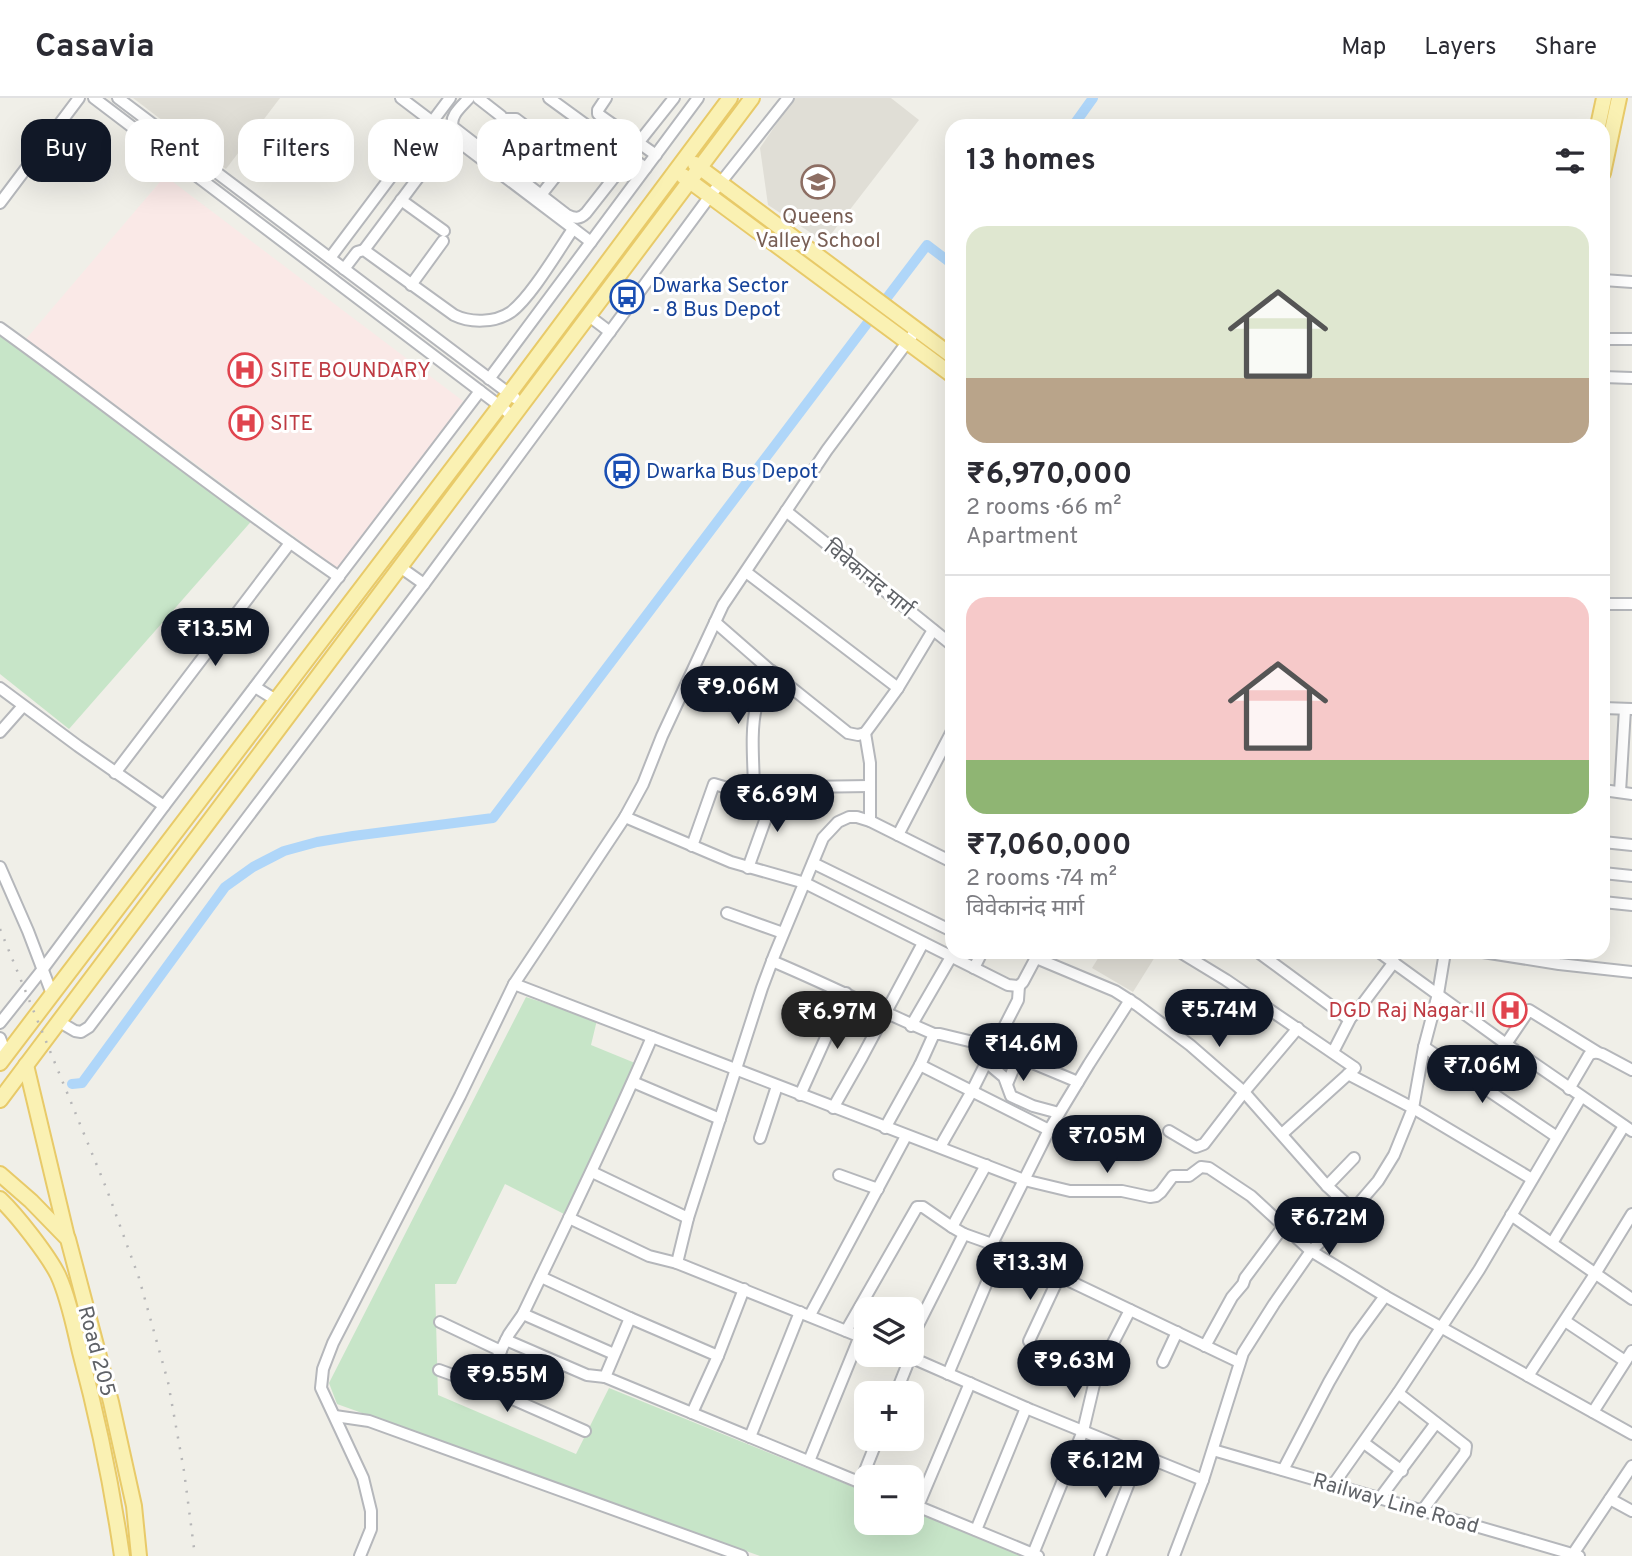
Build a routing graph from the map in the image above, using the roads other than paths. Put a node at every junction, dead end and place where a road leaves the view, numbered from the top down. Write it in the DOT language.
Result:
graph roads {
  1 [pos="79,98"];
  2 [pos="94,98"];
  3 [pos="118,98"];
  4 [pos="401,98"];
  5 [pos="450,98"];
  6 [pos="469,98"];
  7 [pos="478,98"];
  8 [pos="549,98"];
  9 [pos="606,98"];
  10 [pos="674,98"];
  11 [pos="698,98"];
  12 [pos="752,98"];
  13 [pos="788,98"];
  14 [pos="1604,98"];
  15 [pos="1619,98"];
  16 [pos="725,99"];
  17 [pos="429,119"];
  18 [pos="434,119"];
  19 [pos="503,119"];
  20 [pos="525,119"];
  21 [pos="577,119"];
  22 [pos="605,119"];
  23 [pos="1600,119"];
  24 [pos="642,138"];
  25 [pos="1610,140"];
  26 [pos="642,144"];
  27 [pos="463,145"];
  28 [pos="477,145"];
  29 [pos="656,155"];
  30 [pos="686,157"];
  31 [pos="642,166"];
  32 [pos="646,168"];
  33 [pos="700,168"];
  34 [pos="675,171"];
  35 [pos="689,181"];
  36 [pos="387,182"];
  37 [pos="415,182"];
  38 [pos="524,182"];
  39 [pos="551,182"];
  40 [pos="610,182"];
  41 [pos="721,183"];
  42 [pos="541,195"];
  43 [pos="710,197"];
  44 [pos="403,198"];
  45 [pos="0,203"];
  46 [pos="573,229"];
  47 [pos="591,242"];
  48 [pos="364,250"];
  49 [pos="330,258"];
  50 [pos="344,269"];
  51 [pos="1610,281"];
  52 [pos="1632,282"];
  53 [pos="411,285"];
  54 [pos="509,313"];
  55 [pos="589,316"];
  56 [pos="0,328"];
  57 [pos="527,328"];
  58 [pos="611,332"];
  59 [pos="912,335"];
  60 [pos="1610,339"];
  61 [pos="1632,340"];
  62 [pos="945,352"];
  63 [pos="945,368"];
  64 [pos="1610,377"];
  65 [pos="1632,378"];
  66 [pos="489,379"];
  67 [pos="480,391"];
  68 [pos="504,400"];
  69 [pos="523,404"];
  70 [pos="513,416"];
  71 [pos="786,511"];
  72 [pos="290,543"];
  73 [pos="400,567"];
  74 [pos="746,572"];
  75 [pos="339,577"];
  76 [pos="424,584"];
  77 [pos="1610,604"];
  78 [pos="1632,604"];
  79 [pos="715,622"];
  80 [pos="933,629"];
  81 [pos="945,639"];
  82 [pos="772,671"];
  83 [pos="255,687"];
  84 [pos="0,688"];
  85 [pos="898,688"];
  86 [pos="276,700"];
  87 [pos="23,706"];
  88 [pos="1610,708"];
  89 [pos="1629,709"];
  90 [pos="0,732"];
  91 [pos="865,733"];
  92 [pos="945,744"];
  93 [pos="115,773"];
  94 [pos="870,786"];
  95 [pos="776,790"];
  96 [pos="1610,791"];
  97 [pos="754,792"];
  98 [pos="1620,792"];
  99 [pos="1632,794"];
  100 [pos="164,806"];
  101 [pos="625,817"];
  102 [pos="870,821"];
  103 [pos="898,835"];
  104 [pos="1610,843"];
  105 [pos="1632,845"];
  106 [pos="692,846"];
  107 [pos="945,858"];
  108 [pos="813,863"];
  109 [pos="0,867"];
  110 [pos="748,868"];
  111 [pos="1610,874"];
  112 [pos="1632,876"];
  113 [pos="805,883"];
  114 [pos="1610,903"];
  115 [pos="1632,905"];
  116 [pos="727,913"];
  117 [pos="945,928"];
  118 [pos="783,933"];
  119 [pos="923,943"];
  120 [pos="945,954"];
  121 [pos="950,959"];
  122 [pos="955,959"];
  123 [pos="978,959"];
  124 [pos="1035,959"];
  125 [pos="1046,959"];
  126 [pos="1192,959"];
  127 [pos="1268,959"];
  128 [pos="1390,959"];
  129 [pos="1445,959"];
  130 [pos="1527,959"];
  131 [pos="772,961"];
  132 [pos="1394,962"];
  133 [pos="974,968"];
  134 [pos="43,970"];
  135 [pos="1632,972"];
  136 [pos="514,984"];
  137 [pos="1019,986"];
  138 [pos="846,993"];
  139 [pos="1438,993"];
  140 [pos="52,994"];
  141 [pos="1130,1000"];
  142 [pos="886,1012"];
  143 [pos="1351,1017"];
  144 [pos="58,1021"];
  145 [pos="0,1023"];
  146 [pos="911,1026"];
  147 [pos="1298,1028"];
  148 [pos="934,1034"];
  149 [pos="652,1037"];
  150 [pos="0,1038"];
  151 [pos="1506,1044"];
  152 [pos="994,1047"];
  153 [pos="1424,1047"];
  154 [pos="1333,1052"];
  155 [pos="1597,1052"];
  156 [pos="1018,1058"];
  157 [pos="3,1059"];
  158 [pos="986,1062"];
  159 [pos="26,1065"];
  160 [pos="920,1065"];
  161 [pos="736,1070"];
  162 [pos="1632,1070"];
  163 [pos="1348,1074"];
  164 [pos="633,1082"];
  165 [pos="1078,1082"];
  166 [pos="1007,1084"];
  167 [pos="777,1086"];
  168 [pos="1569,1089"];
  169 [pos="972,1091"];
  170 [pos="1244,1092"];
  171 [pos="800,1095"];
  172 [pos="1,1096"];
  173 [pos="1581,1097"];
  174 [pos="833,1108"];
  175 [pos="1413,1108"];
  176 [pos="1059,1113"];
  177 [pos="720,1119"];
  178 [pos="885,1128"];
  179 [pos="1628,1129"];
  180 [pos="1049,1130"];
  181 [pos="1169,1131"];
  182 [pos="1282,1134"];
  183 [pos="906,1136"];
  184 [pos="1557,1137"];
  185 [pos="760,1138"];
  186 [pos="940,1147"];
  187 [pos="1354,1158"];
  188 [pos="986,1165"];
  189 [pos="592,1172"];
  190 [pos="0,1174"];
  191 [pos="839,1175"];
  192 [pos="1532,1179"];
  193 [pos="1024,1180"];
  194 [pos="1327,1186"];
  195 [pos="878,1189"];
  196 [pos="0,1199"];
  197 [pos="1353,1210"];
  198 [pos="0,1214"];
  199 [pos="1632,1214"];
  200 [pos="1511,1215"];
  201 [pos="16,1217"];
  202 [pos="569,1218"];
  203 [pos="688,1218"];
  204 [pos="952,1227"];
  205 [pos="1283,1227"];
  206 [pos="964,1234"];
  207 [pos="68,1238"];
  208 [pos="1552,1243"];
  209 [pos="996,1246"];
  210 [pos="1311,1251"];
  211 [pos="677,1264"];
  212 [pos="1595,1275"];
  213 [pos="541,1277"];
  214 [pos="1059,1277"];
  215 [pos="744,1289"];
  216 [pos="1385,1296"];
  217 [pos="1632,1299"];
  218 [pos="1130,1310"];
  219 [pos="924,1313"];
  220 [pos="523,1314"];
  221 [pos="805,1314"];
  222 [pos="630,1318"];
  223 [pos="1565,1321"];
  224 [pos="440,1322"];
  225 [pos="1442,1328"];
  226 [pos="846,1331"];
  227 [pos="1177,1332"];
  228 [pos="854,1334"];
  229 [pos="506,1340"];
  230 [pos="1029,1341"];
  231 [pos="1205,1346"];
  232 [pos="1632,1351"];
  233 [pos="501,1352"];
  234 [pos="614,1354"];
  235 [pos="718,1356"];
  236 [pos="854,1358"];
  237 [pos="1625,1361"];
  238 [pos="1163,1362"];
  239 [pos="1239,1362"];
  240 [pos="924,1363"];
  241 [pos="439,1370"];
  242 [pos="948,1374"];
  243 [pos="1528,1376"];
  244 [pos="605,1377"];
  245 [pos="970,1383"];
  246 [pos="483,1386"];
  247 [pos="1398,1393"];
  248 [pos="1026,1408"];
  249 [pos="1593,1412"];
  250 [pos="692,1413"];
  251 [pos="335,1416"];
  252 [pos="1436,1423"];
  253 [pos="585,1431"];
  254 [pos="1083,1432"];
  255 [pos="1632,1434"];
  256 [pos="750,1437"];
  257 [pos="1364,1443"];
  258 [pos="1213,1450"];
  259 [pos="1140,1455"];
  260 [pos="809,1461"];
  261 [pos="1632,1466"];
  262 [pos="1283,1470"];
  263 [pos="1402,1471"];
  264 [pos="854,1480"];
  265 [pos="1203,1480"];
  266 [pos="924,1485"];
  267 [pos="1333,1485"];
  268 [pos="1380,1498"];
  269 [pos="1610,1499"];
  270 [pos="924,1509"];
  271 [pos="1422,1511"];
  272 [pos="1632,1511"];
  273 [pos="976,1530"];
  274 [pos="1035,1555"];
  275 [pos="1576,1555"];
  276 [pos="122,1556"];
  277 [pos="139,1556"];
  278 [pos="360,1556"];
  279 [pos="742,1556"];
  280 [pos="1100,1556"];
  281 [pos="1174,1556"];
  1 -- 45 [label="street"];
  2 -- 67 [label="street"];
  3 -- 49 [label="street"];
  4 -- 17 [label="street"];
  5 -- 18 [label="street"];
  6 -- 28 [label="street"];
  7 -- 19 [label="street"];
  8 -- 21 [label="street"];
  9 -- 22 [label="street"];
  10 -- 24 [label="street"];
  11 -- 29 [label="street"];
  12 -- 33 [label="main road"];
  13 -- 41 [label="street"];
  14 -- 23 [label="main road"];
  15 -- 25 [label="main road"];
  16 -- 30 [label="main road"];
  19 -- 20 [label="street"];
  26 -- 29 [label="street"];
  27 -- 46 [label="street"];
  29 -- 32 [label="street"];
  30 -- 33 [label="main road"];
  30 -- 34 [label="main road"];
  31 -- 32 [label="street"];
  32 -- 47 [label="street"];
  33 -- 35 [label="main road"];
  33 -- 41 [label="main road"];
  34 -- 35 [label="main road"];
  34 -- 68 [label="main road"];
  35 -- 43 [label="main road"];
  35 -- 55 [label="main road"];
  36 -- 49 [label="street"];
  37 -- 44 [label="street"];
  38 -- 42 [label="street"];
  39 -- 42 [label="street"];
  40 -- 42 [label="street"];
  41 -- 43 [label="street"];
  41 -- 59 [label="main road"];
  43 -- 58 [label="street"];
  43 -- 59 [label="main road"];
  44 -- 48 [label="street"];
  44 -- 53 [label="street"];
  46 -- 47 [label="street"];
  46 -- 54 [label="street"];
  47 -- 57 [label="street"];
  48 -- 50 [label="street"];
  48 -- 53 [label="street"];
  49 -- 50 [label="street"];
  50 -- 66 [label="street"];
  51 -- 52 [label="street"];
  53 -- 54 [label="street"];
  54 -- 57 [label="street"];
  55 -- 58 [label="street"];
  55 -- 69 [label="main road"];
  56 -- 72 [label="street"];
  57 -- 66 [label="street"];
  58 -- 76 [label="street"];
  59 -- 62 [label="main road"];
  59 -- 63 [label="main road"];
  59 -- 71 [label="street"];
  60 -- 61 [label="street"];
  64 -- 65 [label="street"];
  66 -- 68 [label="street"];
  67 -- 68 [label="street"];
  67 -- 75 [label="street"];
  68 -- 69 [label="street"];
  68 -- 70 [label="street"];
  68 -- 86 [label="main road"];
  69 -- 70 [label="main road"];
  70 -- 73 [label="main road"];
  71 -- 74 [label="street"];
  71 -- 80 [label="street, विवेकानंद मार्ग"];
  72 -- 75 [label="street"];
  72 -- 93 [label="street"];
  73 -- 76 [label="street"];
  73 -- 144 [label="main road"];
  74 -- 79 [label="street"];
  74 -- 85 [label="street"];
  75 -- 83 [label="street"];
  76 -- 144 [label="street"];
  77 -- 78 [label="street"];
  79 -- 82 [label="street"];
  79 -- 101 [label="street"];
  80 -- 81 [label="street, विवेकानंद मार्ग"];
  80 -- 85 [label="street"];
  82 -- 91 [label="street"];
  82 -- 97 [label="street"];
  83 -- 86 [label="street"];
  83 -- 100 [label="street"];
  84 -- 87 [label="street"];
  85 -- 91 [label="street"];
  86 -- 140 [label="main road"];
  87 -- 90 [label="street"];
  87 -- 93 [label="street"];
  88 -- 89 [label="street"];
  89 -- 98 [label="street"];
  91 -- 94 [label="street"];
  92 -- 103 [label="street"];
  93 -- 100 [label="street"];
  94 -- 95 [label="street"];
  94 -- 102 [label="street"];
  95 -- 97 [label="street"];
  95 -- 110 [label="street"];
  96 -- 98 [label="street"];
  97 -- 106 [label="street"];
  98 -- 99 [label="street"];
  100 -- 134 [label="street"];
  101 -- 106 [label="street"];
  101 -- 136 [label="street"];
  102 -- 103 [label="street"];
  102 -- 108 [label="street"];
  103 -- 107 [label="street"];
  104 -- 105 [label="street"];
  106 -- 110 [label="street"];
  108 -- 113 [label="street"];
  108 -- 117 [label="street"];
  109 -- 134 [label="street"];
  110 -- 113 [label="street"];
  111 -- 112 [label="street"];
  113 -- 118 [label="street"];
  113 -- 119 [label="street"];
  114 -- 115 [label="street"];
  116 -- 118 [label="street"];
  118 -- 131 [label="street"];
  119 -- 120 [label="street"];
  119 -- 142 [label="street"];
  121 -- 146 [label="street"];
  122 -- 133 [label="street"];
  123 -- 133 [label="street"];
  124 -- 137 [label="street"];
  125 -- 141 [label="street"];
  126 -- 147 [label="street"];
  127 -- 143 [label="street"];
  128 -- 132 [label="street"];
  129 -- 139 [label="street"];
  130 -- 135 [label="street"];
  131 -- 138 [label="street"];
  131 -- 161 [label="street"];
  132 -- 139 [label="street"];
  132 -- 143 [label="street"];
  133 -- 137 [label="street"];
  134 -- 140 [label="street"];
  134 -- 145 [label="street"];
  136 -- 149 [label="street"];
  136 -- 251 [label="street"];
  137 -- 152 [label="street"];
  138 -- 142 [label="street"];
  138 -- 171 [label="street"];
  139 -- 151 [label="street"];
  139 -- 153 [label="street"];
  140 -- 157 [label="main road"];
  141 -- 165 [label="street"];
  141 -- 170 [label="street"];
  142 -- 146 [label="street"];
  142 -- 174 [label="street"];
  143 -- 154 [label="street"];
  144 -- 159 [label="main road"];
  146 -- 148 [label="street"];
  147 -- 154 [label="street"];
  147 -- 170 [label="street"];
  148 -- 152 [label="street"];
  148 -- 160 [label="street"];
  149 -- 161 [label="street"];
  149 -- 164 [label="street"];
  150 -- 157 [label="street"];
  151 -- 155 [label="street"];
  151 -- 168 [label="street"];
  152 -- 156 [label="street"];
  152 -- 158 [label="street"];
  153 -- 175 [label="street"];
  153 -- 184 [label="street"];
  154 -- 163 [label="street"];
  155 -- 162 [label="street"];
  155 -- 168 [label="street"];
  156 -- 165 [label="street"];
  156 -- 166 [label="street"];
  158 -- 166 [label="street"];
  158 -- 169 [label="street"];
  159 -- 172 [label="main road"];
  159 -- 207 [label="main road"];
  160 -- 169 [label="street"];
  160 -- 178 [label="street"];
  161 -- 167 [label="street"];
  161 -- 177 [label="street"];
  163 -- 175 [label="street"];
  163 -- 182 [label="street"];
  164 -- 177 [label="street"];
  164 -- 189 [label="street"];
  165 -- 176 [label="street"];
  166 -- 176 [label="street"];
  167 -- 171 [label="street"];
  167 -- 185 [label="street"];
  168 -- 173 [label="street"];
  169 -- 180 [label="street"];
  169 -- 186 [label="street"];
  170 -- 181 [label="street"];
  170 -- 182 [label="street"];
  171 -- 174 [label="street"];
  173 -- 179 [label="street"];
  173 -- 184 [label="street"];
  174 -- 178 [label="street"];
  175 -- 192 [label="street"];
  175 -- 197 [label="street"];
  176 -- 180 [label="street"];
  177 -- 203 [label="street"];
  178 -- 183 [label="street"];
  179 -- 208 [label="street"];
  180 -- 193 [label="street"];
  182 -- 194 [label="street"];
  183 -- 186 [label="street"];
  183 -- 195 [label="street"];
  184 -- 192 [label="street"];
  186 -- 188 [label="street"];
  187 -- 194 [label="street"];
  188 -- 193 [label="street"];
  188 -- 204 [label="street"];
  189 -- 202 [label="street"];
  189 -- 203 [label="street"];
  190 -- 207 [label="main road, Road 205"];
  191 -- 195 [label="street"];
  192 -- 200 [label="street"];
  193 -- 205 [label="street"];
  193 -- 209 [label="street"];
  194 -- 197 [label="street"];
  195 -- 221 [label="street"];
  196 -- 201 [label="main road, Road 205"];
  197 -- 210 [label="street"];
  198 -- 201 [label="main road"];
  199 -- 212 [label="street"];
  200 -- 208 [label="street"];
  200 -- 225 [label="street"];
  201 -- 276 [label="main road, Road 205"];
  202 -- 211 [label="street"];
  202 -- 213 [label="street"];
  203 -- 211 [label="street"];
  204 -- 206 [label="street"];
  204 -- 226 [label="street"];
  205 -- 210 [label="street"];
  205 -- 231 [label="street"];
  206 -- 209 [label="street"];
  206 -- 219 [label="street"];
  207 -- 277 [label="main road, Road 205"];
  208 -- 212 [label="street"];
  209 -- 214 [label="street"];
  209 -- 242 [label="street"];
  210 -- 216 [label="street"];
  210 -- 239 [label="street"];
  211 -- 215 [label="street"];
  212 -- 217 [label="street"];
  212 -- 223 [label="street"];
  213 -- 220 [label="street"];
  213 -- 222 [label="street"];
  214 -- 218 [label="street"];
  214 -- 230 [label="street"];
  215 -- 221 [label="street"];
  215 -- 235 [label="street"];
  216 -- 225 [label="street"];
  216 -- 262 [label="street"];
  218 -- 227 [label="street"];
  218 -- 254 [label="street"];
  220 -- 229 [label="street"];
  220 -- 234 [label="street"];
  221 -- 226 [label="street"];
  221 -- 256 [label="street"];
  222 -- 234 [label="street"];
  222 -- 235 [label="street"];
  223 -- 237 [label="street"];
  223 -- 243 [label="street"];
  224 -- 233 [label="street"];
  225 -- 243 [label="street"];
  225 -- 247 [label="street"];
  226 -- 228 [label="street"];
  227 -- 231 [label="street"];
  227 -- 238 [label="street"];
  229 -- 233 [label="street"];
  229 -- 244 [label="street"];
  231 -- 239 [label="street"];
  232 -- 237 [label="street"];
  233 -- 246 [label="street"];
  234 -- 244 [label="street"];
  235 -- 250 [label="street"];
  236 -- 260 [label="street"];
  237 -- 249 [label="street"];
  239 -- 258 [label="street"];
  240 -- 242 [label="street"];
  241 -- 246 [label="street"];
  242 -- 245 [label="street"];
  243 -- 249 [label="street"];
  244 -- 250 [label="street"];
  245 -- 248 [label="street"];
  245 -- 266 [label="street"];
  246 -- 253 [label="street"];
  247 -- 252 [label="street"];
  247 -- 257 [label="street"];
  248 -- 254 [label="street"];
  248 -- 273 [label="street"];
  249 -- 255 [label="street"];
  250 -- 256 [label="street"];
  251 -- 278 [label="street"];
  251 -- 279 [label="street"];
  252 -- 263 [label="street"];
  252 -- 271 [label="street"];
  254 -- 259 [label="street"];
  254 -- 274 [label="street"];
  256 -- 260 [label="street"];
  257 -- 263 [label="street"];
  257 -- 267 [label="street"];
  258 -- 262 [label="street, Railway Line Road"];
  258 -- 265 [label="street"];
  259 -- 265 [label="street"];
  259 -- 280 [label="street"];
  260 -- 264 [label="street"];
  261 -- 269 [label="street"];
  262 -- 267 [label="street, Railway Line Road"];
  263 -- 268 [label="street"];
  265 -- 281 [label="street"];
  267 -- 268 [label="street, Railway Line Road"];
  268 -- 271 [label="street, Railway Line Road"];
  269 -- 272 [label="street"];
  269 -- 275 [label="street"];
  270 -- 273 [label="street"];
  271 -- 275 [label="street, Railway Line Road"];
  273 -- 274 [label="street"];
}
